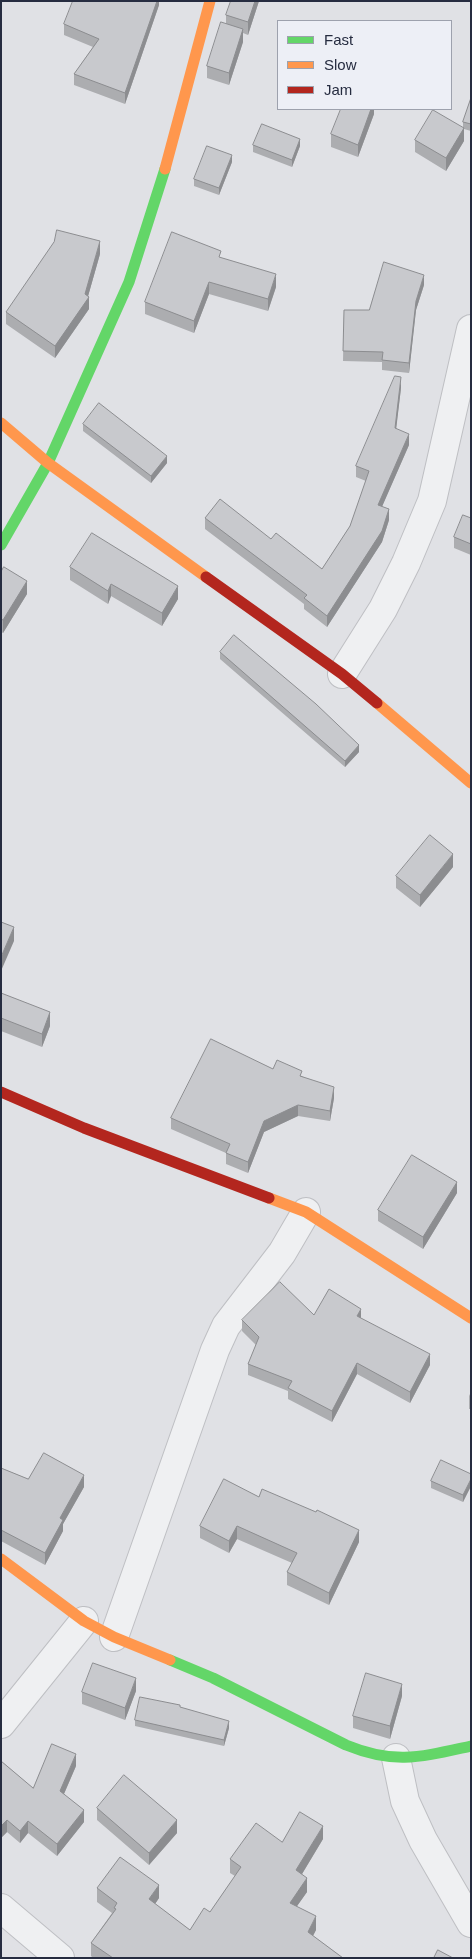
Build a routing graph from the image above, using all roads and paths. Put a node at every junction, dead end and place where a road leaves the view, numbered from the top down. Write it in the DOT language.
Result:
graph roads {
  1 [pos="210,1"];
  2 [pos="471,330"];
  3 [pos="1,423"];
  4 [pos="48,463"];
  5 [pos="1,545"];
  6 [pos="342,674"];
  7 [pos="471,783"];
  8 [pos="1,1092"];
  9 [pos="306,1212"];
  10 [pos="471,1318"];
  11 [pos="1,1559"];
  12 [pos="84,1621"];
  13 [pos="114,1637"];
  14 [pos="1,1724"];
  15 [pos="471,1746"];
  16 [pos="396,1758"];
  17 [pos="1,1908"];
  18 [pos="471,1923"];
  19 [pos="60,1958"];
  1 -- 4 [label="street"];
  2 -- 6 [label="street"];
  3 -- 4 [label="street"];
  4 -- 5 [label="street"];
  4 -- 6 [label="street"];
  6 -- 7 [label="street"];
  8 -- 9 [label="street"];
  9 -- 10 [label="street"];
  9 -- 13 [label="street"];
  11 -- 12 [label="street"];
  12 -- 13 [label="street"];
  12 -- 14 [label="street"];
  13 -- 16 [label="street"];
  15 -- 16 [label="street"];
  16 -- 18 [label="street"];
  17 -- 19 [label="street"];
}
